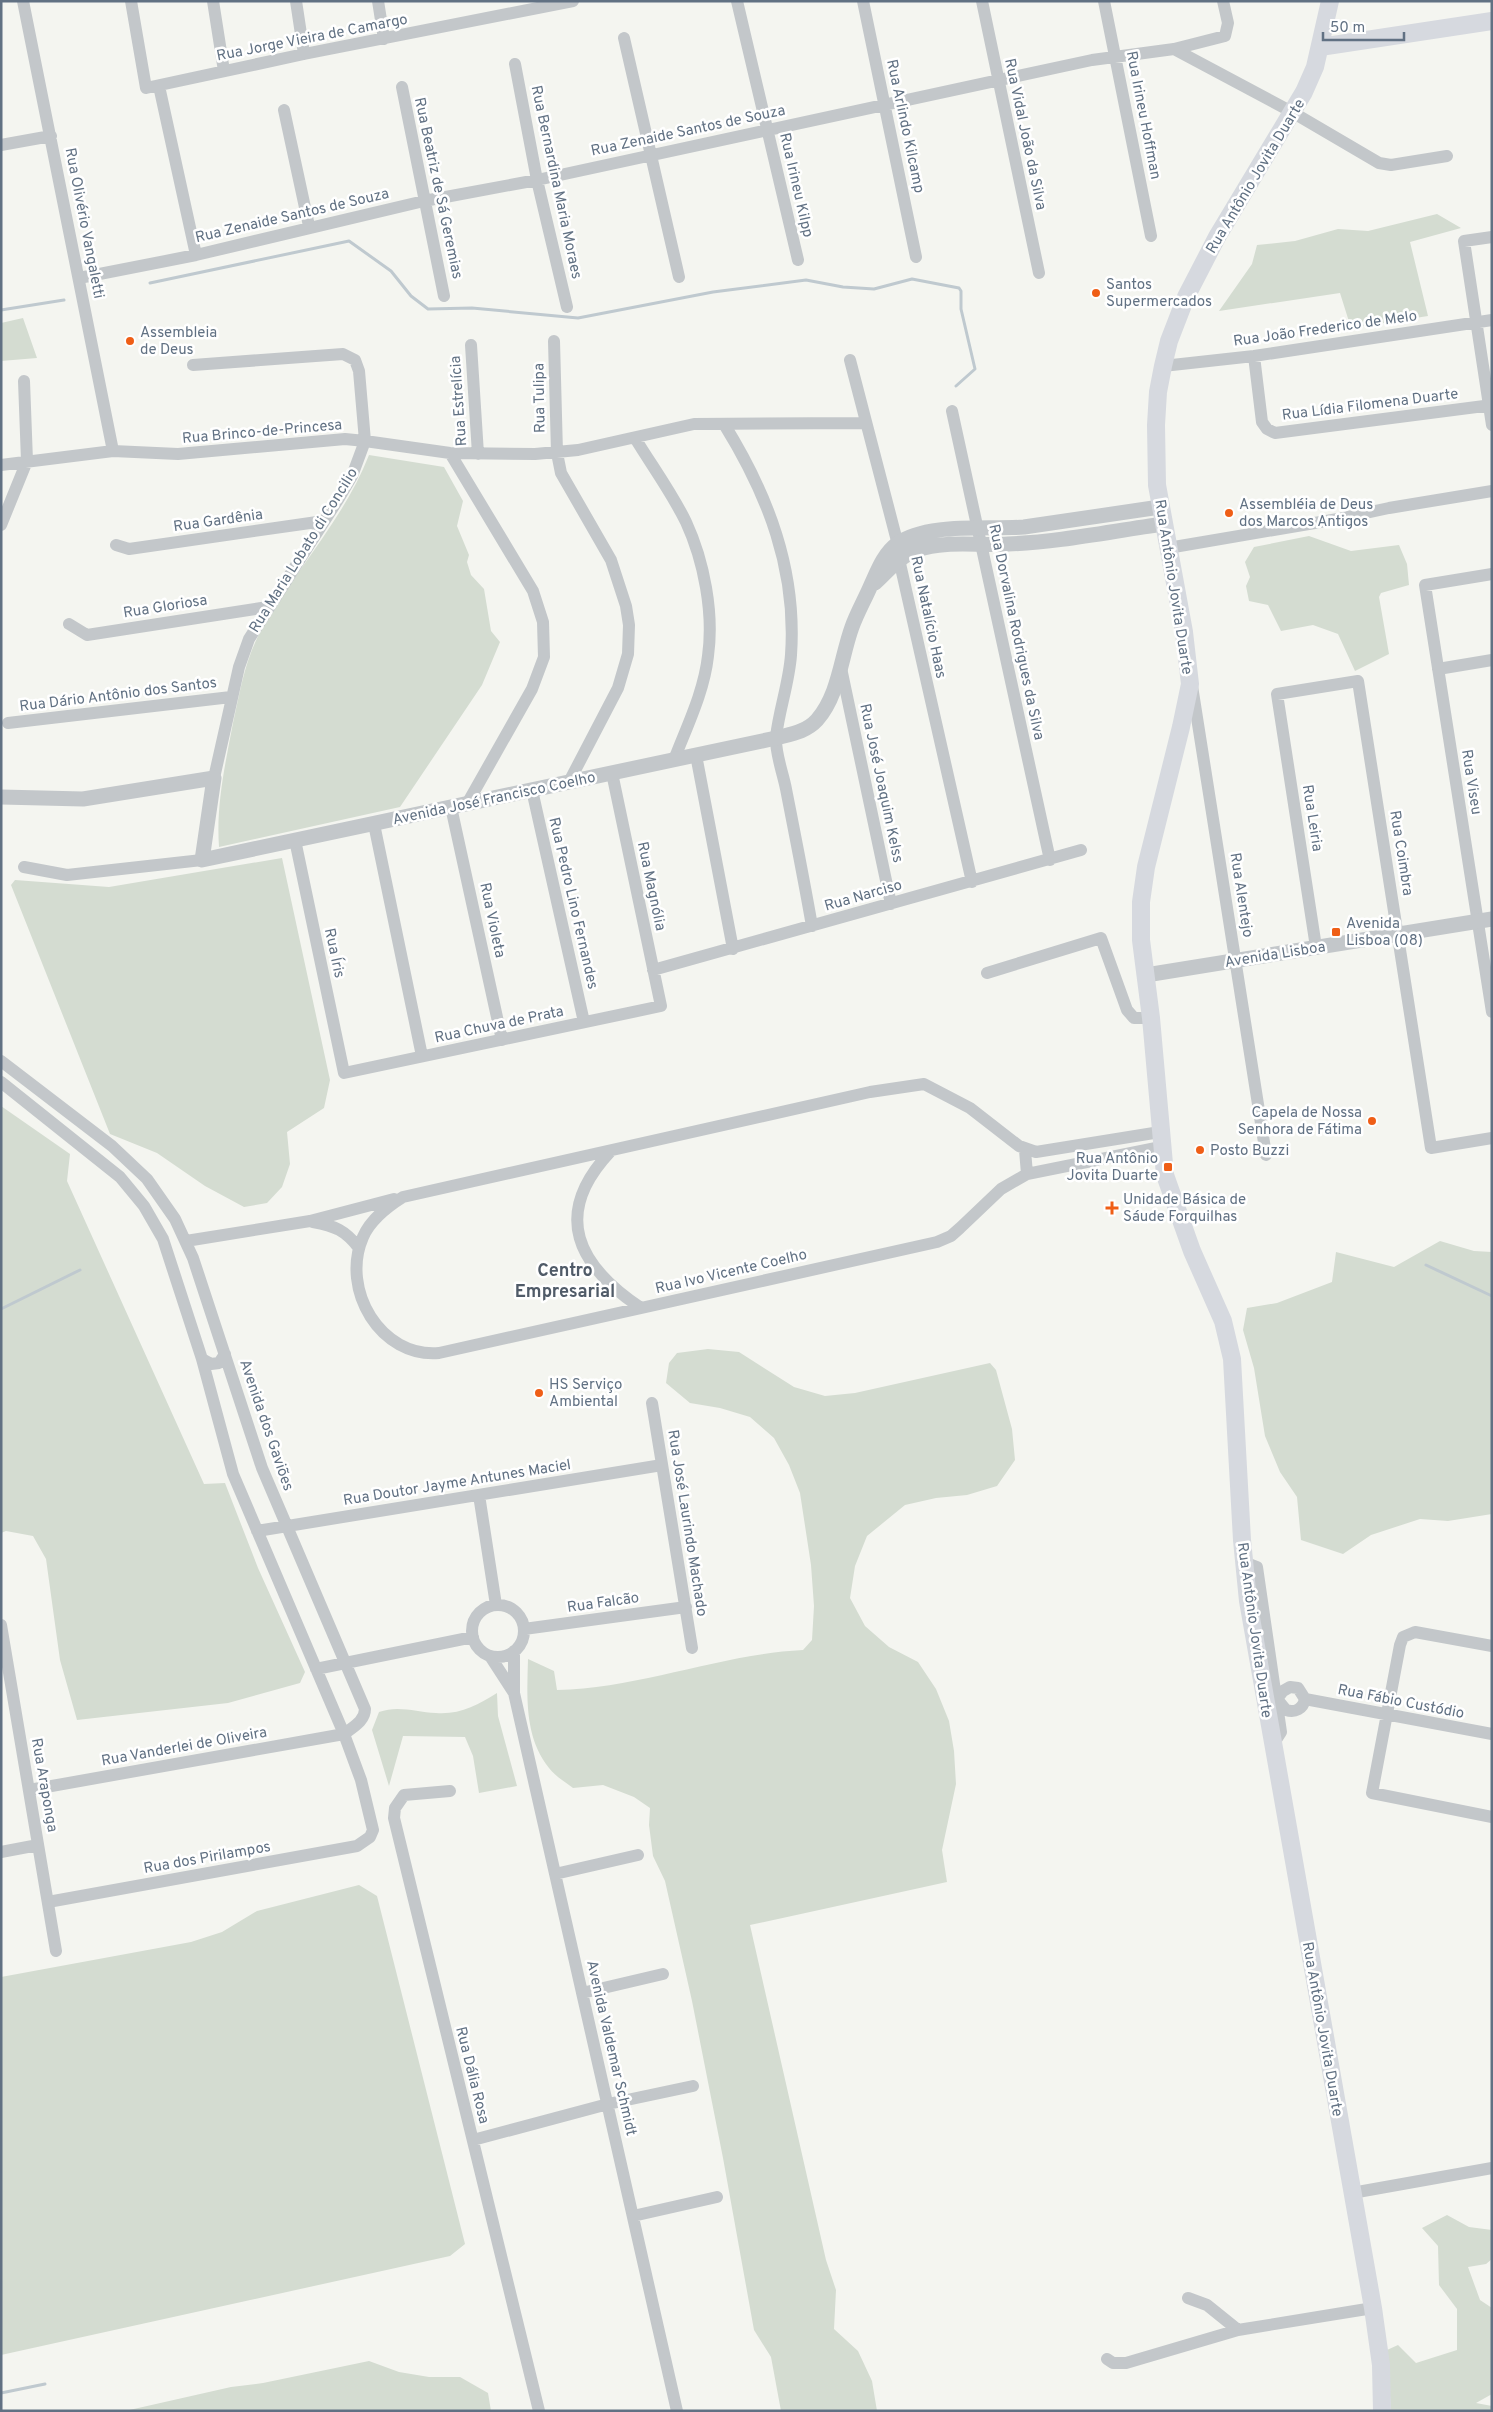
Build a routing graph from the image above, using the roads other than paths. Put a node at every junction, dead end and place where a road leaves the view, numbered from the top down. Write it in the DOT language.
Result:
graph roads {
  1 [pos="23,1"];
  2 [pos="131,1"];
  3 [pos="213,1"];
  4 [pos="296,1"];
  5 [pos="378,1"];
  6 [pos="573,1"];
  7 [pos="737,1"];
  8 [pos="863,1"];
  9 [pos="982,1"];
  10 [pos="1104,1"];
  11 [pos="1223,1"];
  12 [pos="1330,1"];
  13 [pos="1492,22"];
  14 [pos="384,38"];
  15 [pos="624,38"];
  16 [pos="1174,48"];
  17 [pos="1320,48"];
  18 [pos="304,54"];
  19 [pos="1115,55"];
  20 [pos="515,64"];
  21 [pos="224,71"];
  22 [pos="999,80"];
  23 [pos="159,86"];
  24 [pos="402,87"];
  25 [pos="885,104"];
  26 [pos="284,110"];
  27 [pos="1292,112"];
  28 [pos="767,129"];
  29 [pos="51,136"];
  30 [pos="1,145"];
  31 [pos="649,155"];
  32 [pos="1447,156"];
  33 [pos="537,180"];
  34 [pos="424,201"];
  35 [pos="310,226"];
  36 [pos="1151,236"];
  37 [pos="1492,237"];
  38 [pos="196,255"];
  39 [pos="916,257"];
  40 [pos="798,260"];
  41 [pos="1038,273"];
  42 [pos="679,277"];
  43 [pos="79,278"];
  44 [pos="444,296"];
  45 [pos="567,308"];
  46 [pos="1492,320"];
  47 [pos="1476,322"];
  48 [pos="554,341"];
  49 [pos="470,345"];
  50 [pos="1254,356"];
  51 [pos="850,360"];
  52 [pos="193,365"];
  53 [pos="1163,366"];
  54 [pos="24,381"];
  55 [pos="1490,405"];
  56 [pos="952,411"];
  57 [pos="866,423"];
  58 [pos="724,424"];
  59 [pos="1492,424"];
  60 [pos="635,438"];
  61 [pos="365,441"];
  62 [pos="113,451"];
  63 [pos="450,453"];
  64 [pos="557,453"];
  65 [pos="478,454"];
  66 [pos="27,461"];
  67 [pos="1,465"];
  68 [pos="1492,491"];
  69 [pos="1162,515"];
  70 [pos="324,521"];
  71 [pos="1,525"];
  72 [pos="978,528"];
  73 [pos="897,543"];
  74 [pos="116,545"];
  75 [pos="982,545"];
  76 [pos="1168,548"];
  77 [pos="899,561"];
  78 [pos="1492,574"];
  79 [pos="870,587"];
  80 [pos="268,606"];
  81 [pos="69,624"];
  82 [pos="1492,660"];
  83 [pos="841,668"];
  84 [pos="1190,669"];
  85 [pos="1438,669"];
  86 [pos="1358,681"];
  87 [pos="232,697"];
  88 [pos="8,723"];
  89 [pos="776,738"];
  90 [pos="1202,745"];
  91 [pos="1176,748"];
  92 [pos="696,755"];
  93 [pos="674,760"];
  94 [pos="612,773"];
  95 [pos="214,778"];
  96 [pos="570,782"];
  97 [pos="532,790"];
  98 [pos="1,797"];
  99 [pos="467,804"];
  100 [pos="451,807"];
  101 [pos="374,824"];
  102 [pos="295,840"];
  103 [pos="1081,850"];
  104 [pos="202,860"];
  105 [pos="1050,860"];
  106 [pos="24,868"];
  107 [pos="972,882"];
  108 [pos="891,904"];
  109 [pos="1485,920"];
  110 [pos="812,926"];
  111 [pos="1398,934"];
  112 [pos="1316,947"];
  113 [pos="733,948"];
  114 [pos="1236,960"];
  115 [pos="653,970"];
  116 [pos="987,973"];
  117 [pos="1146,975"];
  118 [pos="661,1006"];
  119 [pos="1492,1012"];
  120 [pos="1151,1018"];
  121 [pos="584,1022"];
  122 [pos="502,1040"];
  123 [pos="422,1056"];
  124 [pos="1,1061"];
  125 [pos="344,1073"];
  126 [pos="1,1082"];
  127 [pos="1492,1138"];
  128 [pos="1160,1140"];
  129 [pos="1025,1150"];
  130 [pos="610,1152"];
  131 [pos="1266,1155"];
  132 [pos="1027,1174"];
  133 [pos="147,1179"];
  134 [pos="134,1192"];
  135 [pos="403,1197"];
  136 [pos="310,1221"];
  137 [pos="186,1241"];
  138 [pos="359,1248"];
  139 [pos="641,1308"];
  140 [pos="225,1354"];
  141 [pos="202,1359"];
  142 [pos="652,1403"];
  143 [pos="662,1465"];
  144 [pos="479,1495"];
  145 [pos="287,1526"];
  146 [pos="257,1531"];
  147 [pos="1244,1562"];
  148 [pos="496,1605"];
  149 [pos="686,1607"];
  150 [pos="1,1625"];
  151 [pos="524,1630"];
  152 [pos="473,1637"];
  153 [pos="1492,1646"];
  154 [pos="692,1648"];
  155 [pos="514,1651"];
  156 [pos="490,1656"];
  157 [pos="346,1664"];
  158 [pos="316,1669"];
  159 [pos="514,1693"];
  160 [pos="1277,1699"];
  161 [pos="1304,1699"];
  162 [pos="1387,1715"];
  163 [pos="344,1734"];
  164 [pos="1492,1734"];
  165 [pos="1272,1746"];
  166 [pos="29,1790"];
  167 [pos="450,1791"];
  168 [pos="1492,1817"];
  169 [pos="38,1846"];
  170 [pos="1,1852"];
  171 [pos="638,1855"];
  172 [pos="555,1874"];
  173 [pos="48,1902"];
  174 [pos="56,1951"];
  175 [pos="663,1974"];
  176 [pos="582,1992"];
  177 [pos="693,2086"];
  178 [pos="608,2104"];
  179 [pos="473,2140"];
  180 [pos="1492,2168"];
  181 [pos="1352,2193"];
  182 [pos="717,2196"];
  183 [pos="633,2216"];
  184 [pos="1188,2298"];
  185 [pos="1373,2308"];
  186 [pos="1238,2330"];
  187 [pos="1107,2359"];
  188 [pos="539,2411"];
  189 [pos="677,2411"];
  190 [pos="1382,2411"];
  1 -- 29 [label="street, Rua Olivério Vangaletti"];
  2 -- 23 [label="street, Rua Jorge Vieira de Camargo"];
  3 -- 21 [label="street"];
  4 -- 18 [label="street"];
  5 -- 14 [label="street"];
  6 -- 14 [label="street, Rua Jorge Vieira de Camargo"];
  7 -- 28 [label="street, Rua Irineu Kilpp"];
  8 -- 25 [label="street, Rua Arlindo Kilcamp"];
  9 -- 22 [label="street, Rua Vidal João da Silva"];
  10 -- 19 [label="street, Rua Irineu Hoffman"];
  11 -- 16 [label="street, Rua Zenaide Santos de Souza"];
  12 -- 17 [label="main road, Rua Antônio Jovita Duarte"];
  13 -- 17 [label="main road"];
  14 -- 18 [label="street, Rua Jorge Vieira de Camargo"];
  15 -- 31 [label="street"];
  16 -- 19 [label="street, Rua Zenaide Santos de Souza"];
  16 -- 27 [label="street"];
  17 -- 27 [label="main road, Rua Antônio Jovita Duarte"];
  18 -- 21 [label="street, Rua Jorge Vieira de Camargo"];
  19 -- 22 [label="street, Rua Zenaide Santos de Souza"];
  19 -- 36 [label="street, Rua Irineu Hoffman"];
  20 -- 33 [label="street, Rua Bernardina Maria Moraes"];
  21 -- 23 [label="street, Rua Jorge Vieira de Camargo"];
  22 -- 25 [label="street, Rua Zenaide Santos de Souza"];
  22 -- 41 [label="street, Rua Vidal João da Silva"];
  23 -- 38 [label="street"];
  24 -- 34 [label="street, Rua Beatriz de Sá Geremias"];
  25 -- 28 [label="street, Rua Zenaide Santos de Souza"];
  25 -- 39 [label="street, Rua Arlindo Kilcamp"];
  26 -- 35 [label="street"];
  27 -- 32 [label="street"];
  27 -- 53 [label="main road, Rua Antônio Jovita Duarte"];
  28 -- 31 [label="street, Rua Zenaide Santos de Souza"];
  28 -- 40 [label="street, Rua Irineu Kilpp"];
  29 -- 30 [label="street"];
  29 -- 43 [label="street, Rua Olivério Vangaletti"];
  31 -- 33 [label="street, Rua Zenaide Santos de Souza"];
  31 -- 42 [label="street"];
  33 -- 34 [label="street, Rua Zenaide Santos de Souza"];
  33 -- 45 [label="street, Rua Bernardina Maria Moraes"];
  34 -- 35 [label="street, Rua Zenaide Santos de Souza"];
  34 -- 44 [label="street, Rua Beatriz de Sá Geremias"];
  35 -- 38 [label="street, Rua Zenaide Santos de Souza"];
  37 -- 47 [label="street"];
  38 -- 43 [label="street, Rua Zenaide Santos de Souza"];
  43 -- 62 [label="street, Rua Olivério Vangaletti"];
  46 -- 47 [label="street, Rua João Frederico de Melo"];
  47 -- 50 [label="street, Rua João Frederico de Melo"];
  47 -- 55 [label="street"];
  48 -- 64 [label="street, Rua Tulipa"];
  49 -- 65 [label="street, Rua Estrelícia"];
  50 -- 53 [label="street, Rua João Frederico de Melo"];
  50 -- 55 [label="street, Rua Lídia Filomena Duarte"];
  51 -- 57 [label="street, Rua Natalício Haas"];
  52 -- 61 [label="street"];
  53 -- 69 [label="main road, Rua Antônio Jovita Duarte"];
  54 -- 66 [label="street"];
  55 -- 59 [label="street"];
  56 -- 72 [label="street, Rua Dorvalina Rodrigues da Silva"];
  57 -- 58 [label="street"];
  57 -- 73 [label="street, Rua Natalício Haas"];
  58 -- 60 [label="street"];
  58 -- 89 [label="street"];
  60 -- 64 [label="street"];
  60 -- 93 [label="street"];
  61 -- 62 [label="street, Rua Brinco-de-Princesa"];
  61 -- 63 [label="street"];
  61 -- 70 [label="street, Rua Maria Lobato di Concilio"];
  62 -- 66 [label="street, Rua Brinco-de-Princesa"];
  63 -- 65 [label="street"];
  63 -- 99 [label="street"];
  64 -- 65 [label="street"];
  64 -- 96 [label="street, Rua Tulipa"];
  66 -- 67 [label="street, Rua Brinco-de-Princesa"];
  66 -- 71 [label="street"];
  68 -- 76 [label="street"];
  69 -- 72 [label="street"];
  69 -- 75 [label="street, Avenida José Francisco Coelho"];
  69 -- 76 [label="main road, Rua Antônio Jovita Duarte"];
  70 -- 74 [label="street, Rua Gardênia"];
  70 -- 80 [label="street, Rua Maria Lobato di Concilio"];
  72 -- 73 [label="street"];
  72 -- 75 [label="street, Rua Dorvalina Rodrigues da Silva"];
  73 -- 77 [label="street, Rua Natalício Haas"];
  73 -- 79 [label="street, Avenida José Francisco Coelho"];
  75 -- 77 [label="street, Avenida José Francisco Coelho"];
  75 -- 105 [label="street, Rua Dorvalina Rodrigues da Silva"];
  76 -- 84 [label="main road, Rua Antônio Jovita Duarte"];
  77 -- 79 [label="street, Avenida José Francisco Coelho"];
  77 -- 107 [label="street, Rua Natalício Haas"];
  78 -- 85 [label="street, Rua Viseu"];
  79 -- 83 [label="street, Avenida José Francisco Coelho"];
  80 -- 81 [label="street, Rua Gloriosa"];
  80 -- 87 [label="street, Rua Maria Lobato di Concilio"];
  82 -- 85 [label="street"];
  83 -- 89 [label="street, Avenida José Francisco Coelho"];
  83 -- 108 [label="street, Rua José Joaquim Kelss"];
  84 -- 90 [label="street, Rua Alentejo"];
  84 -- 91 [label="main road, Rua Antônio Jovita Duarte"];
  85 -- 109 [label="street, Rua Viseu"];
  86 -- 111 [label="street, Rua Coimbra"];
  86 -- 112 [label="street, Rua Leiria"];
  87 -- 88 [label="street, Rua Dário Antônio dos Santos"];
  87 -- 95 [label="street, Rua Maria Lobato di Concilio"];
  89 -- 92 [label="street, Avenida José Francisco Coelho"];
  89 -- 110 [label="street"];
  90 -- 91 [label="street"];
  90 -- 114 [label="street, Rua Alentejo"];
  91 -- 117 [label="main road, Rua Antônio Jovita Duarte"];
  92 -- 93 [label="street, Avenida José Francisco Coelho"];
  92 -- 113 [label="street"];
  93 -- 94 [label="street, Avenida José Francisco Coelho"];
  94 -- 96 [label="street, Avenida José Francisco Coelho"];
  94 -- 115 [label="street, Rua Magnólia"];
  95 -- 98 [label="street"];
  95 -- 104 [label="street, Rua Maria Lobato di Concilio"];
  96 -- 97 [label="street, Avenida José Francisco Coelho"];
  97 -- 99 [label="street, Avenida José Francisco Coelho"];
  97 -- 121 [label="street, Rua Pedro Lino Fernandes"];
  99 -- 100 [label="street, Avenida José Francisco Coelho"];
  100 -- 101 [label="street, Avenida José Francisco Coelho"];
  100 -- 122 [label="street, Rua Violeta"];
  101 -- 102 [label="street, Avenida José Francisco Coelho"];
  101 -- 123 [label="street"];
  102 -- 104 [label="street, Avenida José Francisco Coelho"];
  102 -- 125 [label="street, Rua Íris"];
  103 -- 105 [label="street, Rua Narciso"];
  104 -- 106 [label="street, Avenida José Francisco Coelho"];
  105 -- 107 [label="street, Rua Narciso"];
  107 -- 108 [label="street, Rua Narciso"];
  108 -- 110 [label="street, Rua Narciso"];
  109 -- 111 [label="street, Avenida Lisboa"];
  109 -- 119 [label="street, Rua Viseu"];
  110 -- 113 [label="street, Rua Narciso"];
  111 -- 112 [label="street, Avenida Lisboa"];
  111 -- 127 [label="street, Rua Coimbra"];
  112 -- 114 [label="street, Avenida Lisboa"];
  113 -- 115 [label="street, Rua Narciso"];
  114 -- 117 [label="street, Avenida Lisboa"];
  114 -- 131 [label="street, Rua Alentejo"];
  115 -- 118 [label="street, Rua Magnólia"];
  116 -- 120 [label="street"];
  117 -- 120 [label="main road, Rua Antônio Jovita Duarte"];
  118 -- 121 [label="street, Rua Chuva de Prata"];
  120 -- 128 [label="main road, Rua Antônio Jovita Duarte"];
  121 -- 122 [label="street, Rua Chuva de Prata"];
  122 -- 123 [label="street, Rua Chuva de Prata"];
  123 -- 125 [label="street, Rua Chuva de Prata"];
  124 -- 133 [label="street, Avenida dos Gaviões"];
  126 -- 134 [label="street"];
  128 -- 129 [label="street"];
  128 -- 132 [label="street, Rua Ivo Vicente Coelho"];
  128 -- 147 [label="main road, Rua Antônio Jovita Duarte"];
  129 -- 130 [label="street, Rua Ivo Vicente Coelho"];
  129 -- 132 [label="street"];
  130 -- 135 [label="street, Rua Ivo Vicente Coelho"];
  130 -- 139 [label="street"];
  132 -- 139 [label="street, Rua Ivo Vicente Coelho"];
  133 -- 134 [label="street"];
  133 -- 137 [label="street, Avenida dos Gaviões"];
  134 -- 141 [label="street"];
  135 -- 136 [label="street, Rua Ivo Vicente Coelho"];
  135 -- 138 [label="street, Rua Ivo Vicente Coelho"];
  136 -- 137 [label="street, Rua Ivo Vicente Coelho"];
  136 -- 138 [label="street, Rua Ivo Vicente Coelho"];
  137 -- 140 [label="street, Avenida dos Gaviões"];
  138 -- 139 [label="street, Rua Ivo Vicente Coelho"];
  140 -- 141 [label="street"];
  140 -- 145 [label="street, Avenida dos Gaviões"];
  141 -- 146 [label="street"];
  142 -- 143 [label="street, Rua José Laurindo Machado"];
  143 -- 144 [label="street, Rua Doutor Jayme Antunes Maciel"];
  143 -- 149 [label="street, Rua José Laurindo Machado"];
  144 -- 145 [label="street, Rua Doutor Jayme Antunes Maciel"];
  144 -- 148 [label="street"];
  145 -- 146 [label="street, Rua Doutor Jayme Antunes Maciel"];
  145 -- 157 [label="street, Avenida dos Gaviões"];
  146 -- 158 [label="street"];
  147 -- 160 [label="street"];
  147 -- 165 [label="main road, Rua Antônio Jovita Duarte"];
  148 -- 151 [label="street"];
  148 -- 152 [label="street"];
  149 -- 151 [label="street, Rua Falcão"];
  149 -- 154 [label="street, Rua José Laurindo Machado"];
  150 -- 166 [label="street, Rua Araponga"];
  151 -- 155 [label="street"];
  152 -- 156 [label="street"];
  152 -- 157 [label="street"];
  153 -- 162 [label="street"];
  155 -- 156 [label="street"];
  155 -- 159 [label="street"];
  156 -- 159 [label="street"];
  157 -- 158 [label="street"];
  157 -- 163 [label="street, Avenida dos Gaviões"];
  158 -- 163 [label="street"];
  159 -- 172 [label="street, Avenida Valdemar Schmidt"];
  160 -- 161 [label="street"];
  160 -- 161 [label="street"];
  160 -- 165 [label="street"];
  161 -- 162 [label="street, Rua Fábio Custódio"];
  162 -- 164 [label="street, Rua Fábio Custódio"];
  162 -- 168 [label="street"];
  163 -- 166 [label="street, Rua Vanderlei de Oliveira"];
  163 -- 173 [label="street, Rua dos Pirilampos"];
  165 -- 181 [label="main road, Rua Antônio Jovita Duarte"];
  166 -- 169 [label="street, Rua Araponga"];
  167 -- 179 [label="street, Rua Dália Rosa"];
  169 -- 170 [label="street"];
  169 -- 173 [label="street, Rua Araponga"];
  171 -- 172 [label="street"];
  172 -- 176 [label="street, Avenida Valdemar Schmidt"];
  173 -- 174 [label="street, Rua Araponga"];
  175 -- 176 [label="street"];
  176 -- 178 [label="street, Avenida Valdemar Schmidt"];
  177 -- 178 [label="street"];
  178 -- 179 [label="street"];
  178 -- 183 [label="street, Avenida Valdemar Schmidt"];
  179 -- 188 [label="street, Rua Dália Rosa"];
  180 -- 181 [label="street"];
  181 -- 185 [label="main road, Rua Antônio Jovita Duarte"];
  182 -- 183 [label="street"];
  183 -- 189 [label="street, Avenida Valdemar Schmidt"];
  184 -- 186 [label="street"];
  185 -- 186 [label="street"];
  185 -- 190 [label="main road, Rua Antônio Jovita Duarte"];
  186 -- 187 [label="street"];
}
